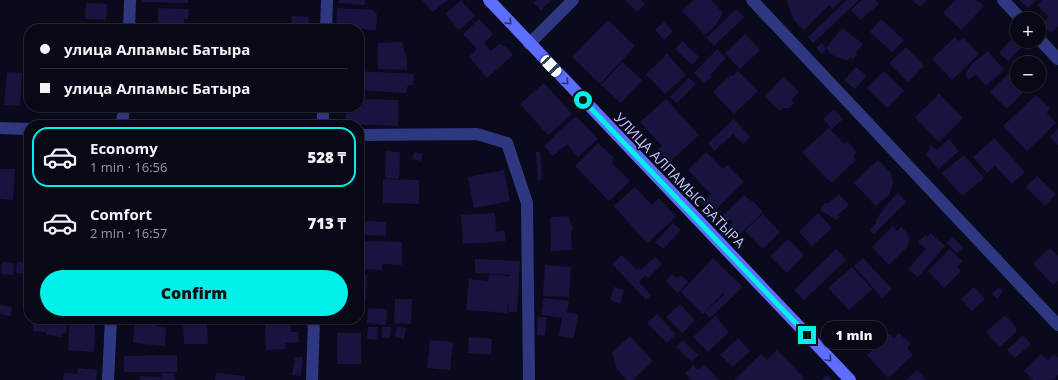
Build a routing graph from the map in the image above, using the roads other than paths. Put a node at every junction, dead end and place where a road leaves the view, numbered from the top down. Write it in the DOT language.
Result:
graph roads {
  1 [pos="130,0"];
  2 [pos="327,0"];
  3 [pos="488,0"];
  4 [pos="573,0"];
  5 [pos="752,0"];
  6 [pos="1003,0"];
  7 [pos="1014,12"];
  8 [pos="129,24"];
  9 [pos="326,24"];
  10 [pos="529,44"];
  11 [pos="1046,46"];
  12 [pos="1058,59"];
  13 [pos="0,128"];
  14 [pos="24,129"];
  15 [pos="364,135"];
  16 [pos="111,324"];
  17 [pos="314,324"];
  18 [pos="1058,325"];
  19 [pos="108,380"];
  20 [pos="312,380"];
  21 [pos="529,380"];
  22 [pos="850,380"];
  1 -- 8 [label="street"];
  2 -- 9 [label="street"];
  3 -- 10 [label="street, УЛИЦА АЛПАМЫС БАТЫРА, one-way"];
  4 -- 10 [label="street"];
  5 -- 18 [label="street"];
  6 -- 7 [label="street"];
  10 -- 22 [label="street, УЛИЦА АЛПАМЫС БАТЫРА, one-way"];
  11 -- 12 [label="street"];
  13 -- 14 [label="street"];
  15 -- 21 [label="street"];
  16 -- 19 [label="street"];
  17 -- 20 [label="street"];
}
